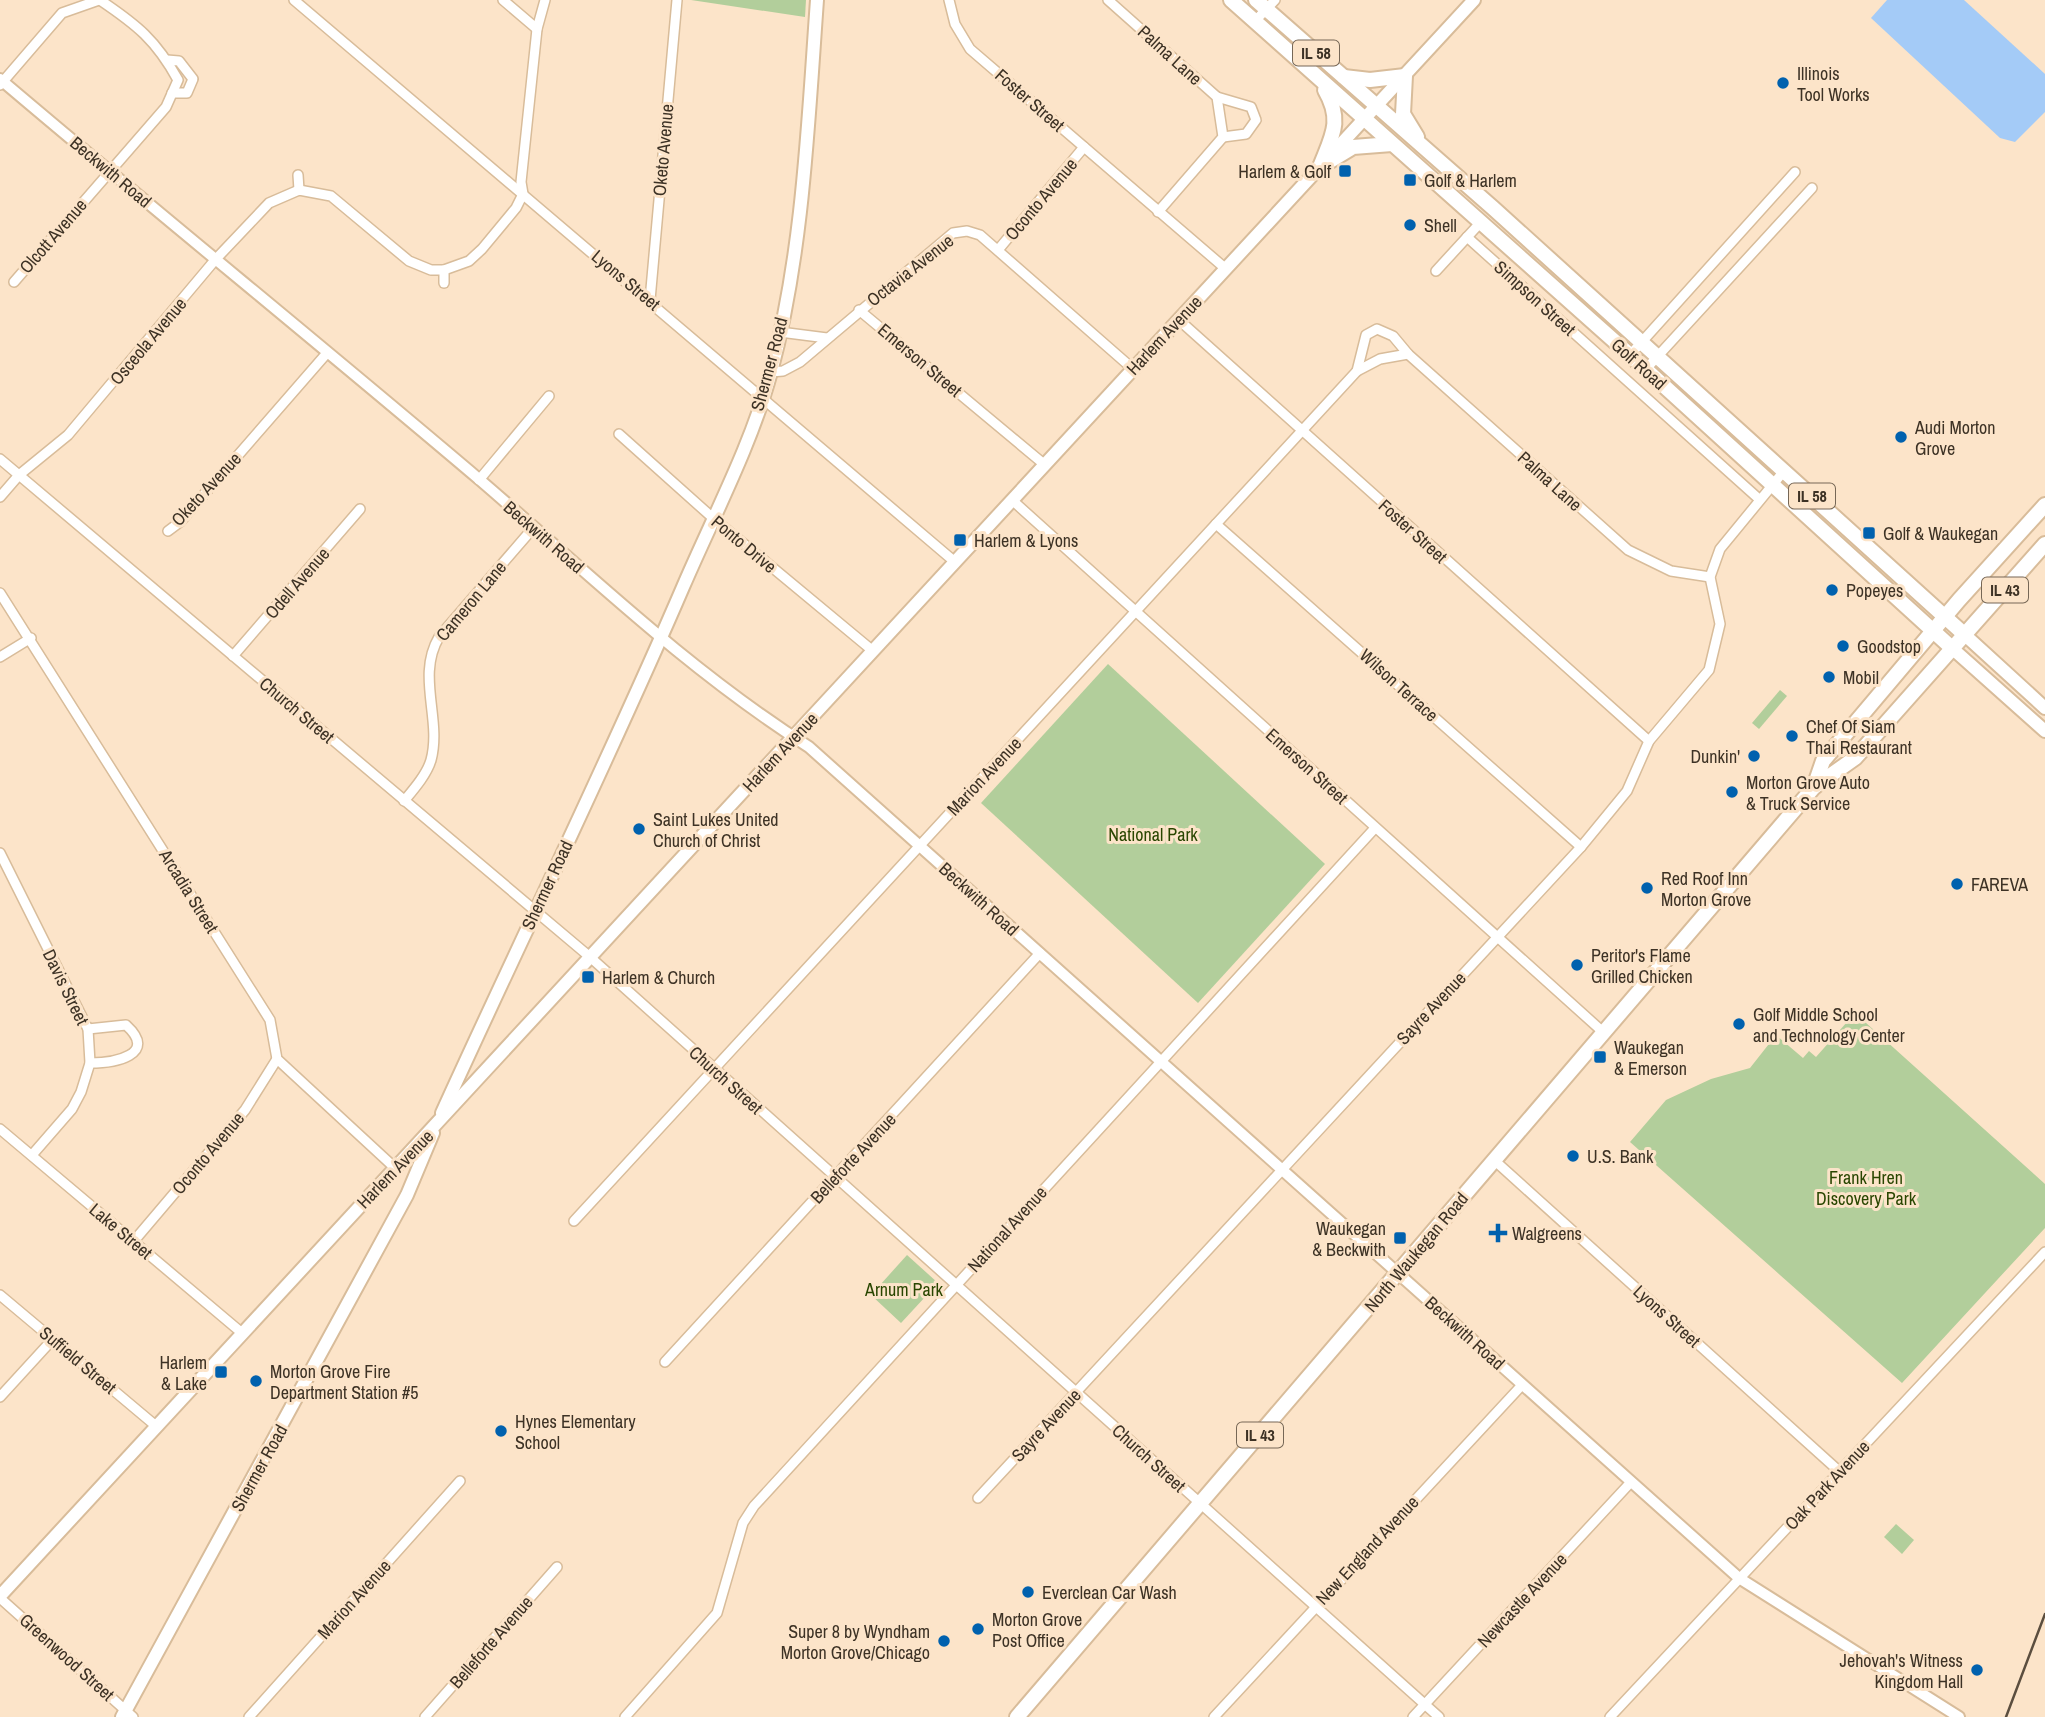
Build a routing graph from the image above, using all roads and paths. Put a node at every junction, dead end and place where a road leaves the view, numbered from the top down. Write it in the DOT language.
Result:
graph roads {
  1 [pos="97,0"];
  2 [pos="294,0"];
  3 [pos="502,0"];
  4 [pos="545,0"];
  5 [pos="677,0"];
  6 [pos="817,0"];
  7 [pos="949,0"];
  8 [pos="1108,0"];
  9 [pos="1231,0"];
  10 [pos="1474,0"];
  11 [pos="1266,3"];
  12 [pos="68,5"];
  13 [pos="1255,21"];
  14 [pos="537,29"];
  15 [pos="167,60"];
  16 [pos="1342,76"];
  17 [pos="1405,76"];
  18 [pos="1318,77"];
  19 [pos="1,82"];
  20 [pos="172,93"];
  21 [pos="1217,97"];
  22 [pos="1376,106"];
  23 [pos="1364,119"];
  24 [pos="1223,137"];
  25 [pos="1392,144"];
  26 [pos="1084,147"];
  27 [pos="1422,147"];
  28 [pos="1320,167"];
  29 [pos="110,171"];
  30 [pos="1795,172"];
  31 [pos="298,175"];
  32 [pos="1812,188"];
  33 [pos="299,190"];
  34 [pos="523,194"];
  35 [pos="1158,212"];
  36 [pos="1480,223"];
  37 [pos="1467,237"];
  38 [pos="998,250"];
  39 [pos="215,260"];
  40 [pos="1226,269"];
  41 [pos="444,270"];
  42 [pos="1436,271"];
  43 [pos="14,282"];
  44 [pos="444,283"];
  45 [pos="650,300"];
  46 [pos="859,310"];
  47 [pos="1179,320"];
  48 [pos="780,332"];
  49 [pos="827,338"];
  50 [pos="1642,342"];
  51 [pos="327,353"];
  52 [pos="1408,354"];
  53 [pos="1630,355"];
  54 [pos="1658,356"];
  55 [pos="1133,369"];
  56 [pos="1646,369"];
  57 [pos="1357,371"];
  58 [pos="771,372"];
  59 [pos="549,396"];
  60 [pos="763,397"];
  61 [pos="1301,432"];
  62 [pos="619,434"];
  63 [pos="0,459"];
  64 [pos="1045,465"];
  65 [pos="1784,471"];
  66 [pos="19,475"];
  67 [pos="479,480"];
  68 [pos="1773,484"];
  69 [pos="0,497"];
  70 [pos="1759,499"];
  71 [pos="1012,500"];
  72 [pos="2045,505"];
  73 [pos="360,509"];
  74 [pos="714,519"];
  75 [pos="1216,524"];
  76 [pos="534,527"];
  77 [pos="168,531"];
  78 [pos="2045,544"];
  79 [pos="955,562"];
  80 [pos="1710,577"];
  81 [pos="0,593"];
  82 [pos="1136,611"];
  83 [pos="1945,617"];
  84 [pos="1933,631"];
  85 [pos="1965,635"];
  86 [pos="31,638"];
  87 [pos="660,639"];
  88 [pos="1953,649"];
  89 [pos="873,651"];
  90 [pos="233,656"];
  91 [pos="0,657"];
  92 [pos="2045,708"];
  93 [pos="2045,731"];
  94 [pos="793,737"];
  95 [pos="1648,741"];
  96 [pos="1814,786"];
  97 [pos="404,801"];
  98 [pos="1375,828"];
  99 [pos="919,846"];
  100 [pos="1581,847"];
  101 [pos="0,853"];
  102 [pos="535,911"];
  103 [pos="1498,936"];
  104 [pos="1040,953"];
  105 [pos="590,957"];
  106 [pos="88,1029"];
  107 [pos="1603,1032"];
  108 [pos="277,1059"];
  109 [pos="1161,1061"];
  110 [pos="90,1063"];
  111 [pos="714,1069"];
  112 [pos="436,1126"];
  113 [pos="0,1129"];
  114 [pos="32,1155"];
  115 [pos="1494,1160"];
  116 [pos="395,1168"];
  117 [pos="1282,1170"];
  118 [pos="835,1177"];
  119 [pos="574,1221"];
  120 [pos="133,1242"];
  121 [pos="2045,1252"];
  122 [pos="1398,1274"];
  123 [pos="956,1285"];
  124 [pos="0,1294"];
  125 [pos="242,1333"];
  126 [pos="53,1339"];
  127 [pos="665,1362"];
  128 [pos="1522,1385"];
  129 [pos="1076,1393"];
  130 [pos="0,1396"];
  131 [pos="156,1426"];
  132 [pos="1840,1472"];
  133 [pos="460,1481"];
  134 [pos="1631,1482"];
  135 [pos="978,1498"];
  136 [pos="1201,1505"];
  137 [pos="557,1567"];
  138 [pos="1739,1578"];
  139 [pos="0,1597"];
  140 [pos="1314,1606"];
  141 [pos="1425,1704"];
  142 [pos="127,1715"];
  143 [pos="249,1717"];
  144 [pos="425,1717"];
  145 [pos="625,1717"];
  146 [pos="1017,1717"];
  147 [pos="1214,1717"];
  148 [pos="1413,1717"];
  149 [pos="1438,1717"];
  150 [pos="1610,1717"];
  151 [pos="1959,1717"];
  1 -- 12 [label="street"];
  1 -- 15 [label="street, Olcott Avenue"];
  2 -- 34 [label="street, Lyons Street"];
  3 -- 14 [label="street"];
  4 -- 14 [label="street"];
  5 -- 45 [label="street, Oketo Avenue"];
  6 -- 48 [label="main road, Shermer Road"];
  7 -- 26 [label="street, Foster Street"];
  8 -- 21 [label="street, Palma Lane"];
  9 -- 13 [label="main road, Golf Road / IL 58"];
  10 -- 17 [label="main road, Harlem Avenue"];
  11 -- 13 [label="street"];
  11 -- 16 [label="main road, Golf Road / IL 58"];
  12 -- 19 [label="street"];
  13 -- 18 [label="main road, Golf Road / IL 58"];
  14 -- 34 [label="street"];
  15 -- 20 [label="street, Olcott Avenue"];
  15 -- 20 [label="street, Olcott Avenue"];
  16 -- 17 [label="main road"];
  16 -- 22 [label="main road, Golf Road / IL 58"];
  17 -- 22 [label="main road, Harlem Avenue"];
  17 -- 27 [label="main road"];
  18 -- 23 [label="main road, Golf Road / IL 58"];
  18 -- 28 [label="main road"];
  19 -- 29 [label="street, Beckwith Road"];
  20 -- 29 [label="street, Olcott Avenue"];
  21 -- 24 [label="street, Palma Lane"];
  21 -- 24 [label="street"];
  22 -- 23 [label="main road, Harlem Avenue"];
  22 -- 27 [label="main road, Golf Road / IL 58"];
  23 -- 25 [label="main road, Golf Road / IL 58"];
  23 -- 28 [label="main road, Harlem Avenue"];
  24 -- 35 [label="street"];
  25 -- 28 [label="main road"];
  25 -- 36 [label="main road, Golf Road / IL 58"];
  26 -- 35 [label="street, Foster Street"];
  26 -- 38 [label="street, Oconto Avenue"];
  27 -- 50 [label="main road, Golf Road / IL 58"];
  28 -- 40 [label="main road, Harlem Avenue"];
  29 -- 39 [label="street, Beckwith Road"];
  29 -- 43 [label="street, Olcott Avenue"];
  30 -- 50 [label="street"];
  31 -- 33 [label="street"];
  32 -- 54 [label="street"];
  33 -- 39 [label="street, Osceola Avenue"];
  33 -- 41 [label="street"];
  34 -- 41 [label="street"];
  34 -- 45 [label="street, Lyons Street"];
  35 -- 40 [label="street, Foster Street"];
  36 -- 37 [label="street"];
  36 -- 53 [label="main road, Golf Road / IL 58"];
  37 -- 42 [label="street"];
  37 -- 70 [label="street, Simpson Street"];
  38 -- 46 [label="street, Octavia Avenue"];
  38 -- 55 [label="street"];
  39 -- 51 [label="street, Beckwith Road"];
  39 -- 66 [label="street, Osceola Avenue"];
  40 -- 47 [label="main road, Harlem Avenue"];
  41 -- 44 [label="street"];
  45 -- 60 [label="street, Lyons Street"];
  46 -- 49 [label="street, Octavia Avenue"];
  46 -- 64 [label="street, Emerson Street"];
  47 -- 55 [label="main road, Harlem Avenue"];
  47 -- 61 [label="street, Foster Street"];
  48 -- 49 [label="street"];
  48 -- 58 [label="main road, Shermer Road"];
  49 -- 58 [label="street, Octavia Avenue"];
  50 -- 53 [label="street"];
  50 -- 54 [label="main road, Golf Road / IL 58"];
  51 -- 67 [label="street, Beckwith Road"];
  51 -- 77 [label="street, Oketo Avenue"];
  52 -- 57 [label="street, Marion Avenue"];
  52 -- 57 [label="street, Palma Lane"];
  52 -- 80 [label="street, Palma Lane"];
  53 -- 56 [label="main road, Golf Road / IL 58"];
  54 -- 56 [label="street"];
  54 -- 65 [label="main road, Golf Road / IL 58"];
  55 -- 64 [label="main road, Harlem Avenue"];
  56 -- 68 [label="main road, Golf Road / IL 58"];
  57 -- 61 [label="street, Marion Avenue"];
  58 -- 60 [label="main road, Shermer Road"];
  59 -- 67 [label="street"];
  60 -- 74 [label="main road, Shermer Road"];
  60 -- 79 [label="street, Lyons Street"];
  61 -- 75 [label="street, Marion Avenue"];
  61 -- 95 [label="street, Foster Street"];
  62 -- 74 [label="street, Ponto Drive"];
  63 -- 66 [label="street, Church Street"];
  64 -- 71 [label="main road, Harlem Avenue"];
  65 -- 68 [label="street"];
  65 -- 83 [label="main road, Golf Road / IL 58"];
  66 -- 69 [label="street, Osceola Avenue"];
  66 -- 90 [label="street, Church Street"];
  67 -- 76 [label="street, Beckwith Road"];
  68 -- 70 [label="street"];
  68 -- 84 [label="main road, Golf Road / IL 58"];
  70 -- 80 [label="street"];
  71 -- 79 [label="main road, Harlem Avenue"];
  71 -- 82 [label="street, Emerson Street"];
  72 -- 83 [label="main road, IL 43"];
  73 -- 90 [label="street, Odell Avenue"];
  74 -- 87 [label="main road, Shermer Road"];
  74 -- 89 [label="street, Ponto Drive"];
  75 -- 82 [label="street, Marion Avenue"];
  75 -- 100 [label="street, Wilson Terrace"];
  76 -- 87 [label="street, Beckwith Road"];
  76 -- 97 [label="street, Cameron Lane"];
  78 -- 85 [label="main road, IL 43"];
  79 -- 89 [label="main road, Harlem Avenue"];
  80 -- 95 [label="street, Sayre Avenue"];
  81 -- 86 [label="street, Arcadia Street"];
  82 -- 98 [label="street, Emerson Street"];
  82 -- 99 [label="street, Marion Avenue"];
  83 -- 84 [label="main road, IL 43"];
  83 -- 85 [label="main road, Golf Road / IL 58"];
  84 -- 88 [label="main road, Golf Road"];
  84 -- 96 [label="main road, North Waukegan Road / IL 43"];
  85 -- 88 [label="main road, IL 43"];
  85 -- 92 [label="main road, Golf Road"];
  86 -- 91 [label="street"];
  86 -- 108 [label="street, Arcadia Street"];
  87 -- 94 [label="street, Beckwith Road"];
  87 -- 102 [label="main road, Shermer Road"];
  88 -- 93 [label="main road, Golf Road"];
  88 -- 96 [label="main road, North Waukegan Road / IL 43"];
  89 -- 94 [label="main road, Harlem Avenue"];
  90 -- 97 [label="street, Church Street"];
  94 -- 99 [label="street, Beckwith Road"];
  94 -- 105 [label="main road, Harlem Avenue"];
  95 -- 100 [label="street, Sayre Avenue"];
  96 -- 107 [label="main road, North Waukegan Road / IL 43"];
  97 -- 102 [label="street, Church Street"];
  98 -- 103 [label="street, Emerson Street"];
  98 -- 109 [label="street, National Avenue"];
  99 -- 104 [label="street, Beckwith Road"];
  99 -- 111 [label="street, Marion Avenue"];
  100 -- 103 [label="street, Sayre Avenue"];
  101 -- 106 [label="street, Davis Street"];
  102 -- 105 [label="street, Church Street"];
  102 -- 112 [label="main road, Shermer Road"];
  103 -- 107 [label="street, Emerson Street"];
  103 -- 117 [label="street, Sayre Avenue"];
  104 -- 109 [label="street, Beckwith Road"];
  104 -- 118 [label="street, Belleforte Avenue"];
  105 -- 111 [label="street, Church Street"];
  105 -- 112 [label="main road, Harlem Avenue"];
  106 -- 110 [label="street, Davis Street"];
  106 -- 110 [label="street"];
  107 -- 115 [label="main road, North Waukegan Road / IL 43"];
  108 -- 116 [label="street"];
  108 -- 120 [label="street, Oconto Avenue"];
  109 -- 117 [label="street, Beckwith Road"];
  109 -- 123 [label="street, National Avenue"];
  110 -- 114 [label="street, Davis Street"];
  111 -- 118 [label="street, Church Street"];
  111 -- 119 [label="street, Marion Avenue"];
  112 -- 116 [label="main road, Harlem Avenue"];
  112 -- 142 [label="main road, Shermer Road"];
  113 -- 114 [label="street, Lake Street"];
  114 -- 120 [label="street, Lake Street"];
  115 -- 122 [label="main road, North Waukegan Road / IL 43"];
  115 -- 132 [label="street, Lyons Street"];
  116 -- 125 [label="main road, Harlem Avenue"];
  117 -- 122 [label="street, Beckwith Road"];
  117 -- 129 [label="street, Sayre Avenue"];
  118 -- 123 [label="street, Church Street"];
  118 -- 127 [label="street, Belleforte Avenue"];
  120 -- 125 [label="street, Lake Street"];
  121 -- 132 [label="street, Oak Park Avenue"];
  122 -- 128 [label="street, Beckwith Road"];
  122 -- 136 [label="main road, North Waukegan Road / IL 43"];
  123 -- 129 [label="street, Church Street"];
  123 -- 145 [label="street, National Avenue"];
  124 -- 126 [label="street, Suffield Street"];
  125 -- 131 [label="main road, Harlem Avenue"];
  126 -- 130 [label="street"];
  126 -- 131 [label="street, Suffield Street"];
  128 -- 134 [label="street, Beckwith Road"];
  128 -- 140 [label="street, New England Avenue"];
  129 -- 135 [label="street, Sayre Avenue"];
  129 -- 136 [label="street, Church Street"];
  131 -- 139 [label="main road, Harlem Avenue"];
  132 -- 138 [label="street, Oak Park Avenue"];
  133 -- 143 [label="street, Marion Avenue"];
  134 -- 138 [label="street, Beckwith Road"];
  134 -- 141 [label="street, Newcastle Avenue"];
  136 -- 140 [label="street, Church Street"];
  136 -- 146 [label="main road, North Waukegan Road / IL 43"];
  137 -- 144 [label="street, Belleforte Avenue"];
  138 -- 150 [label="street, Oak Park Avenue"];
  138 -- 151 [label="street, Beckwith Road"];
  139 -- 142 [label="street, Greenwood Street"];
  140 -- 141 [label="street, Church Street"];
  140 -- 147 [label="street, New England Avenue"];
  141 -- 148 [label="street, Newcastle Avenue"];
  141 -- 149 [label="street, Church Street"];
}
